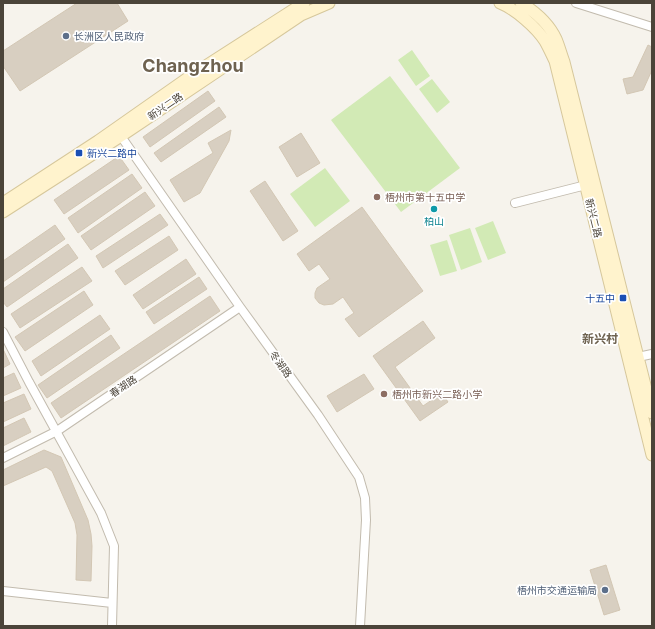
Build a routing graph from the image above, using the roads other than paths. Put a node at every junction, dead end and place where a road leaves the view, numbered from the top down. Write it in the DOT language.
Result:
graph roads {
  1 [pos="304,3"];
  2 [pos="329,3"];
  3 [pos="500,3"];
  4 [pos="576,3"];
  5 [pos="528,5"];
  6 [pos="529,23"];
  7 [pos="652,27"];
  8 [pos="118,132"];
  9 [pos="586,185"];
  10 [pos="3,203"];
  11 [pos="515,204"];
  12 [pos="3,212"];
  13 [pos="240,307"];
  14 [pos="3,332"];
  15 [pos="652,354"];
  16 [pos="638,357"];
  17 [pos="652,413"];
  18 [pos="57,431"];
  19 [pos="649,431"];
  20 [pos="652,455"];
  21 [pos="3,458"];
  22 [pos="3,591"];
  23 [pos="112,603"];
  24 [pos="112,626"];
  25 [pos="360,626"];
  1 -- 8 [label="main road, 新兴二路"];
  2 -- 8 [label="main road, 新兴二路"];
  3 -- 6 [label="main road, 新兴二路"];
  4 -- 7 [label="street"];
  5 -- 6 [label="street"];
  5 -- 16 [label="main road, 新兴二路"];
  6 -- 9 [label="main road, 新兴二路"];
  8 -- 10 [label="main road, 新兴二路"];
  8 -- 12 [label="main road, 新兴二路"];
  8 -- 13 [label="street, 冬湖路"];
  9 -- 11 [label="street"];
  9 -- 19 [label="main road, 新兴二路"];
  13 -- 18 [label="street, 春湖路"];
  13 -- 25 [label="street, 冬湖路"];
  14 -- 18 [label="street"];
  15 -- 16 [label="street"];
  16 -- 17 [label="main road, 新兴二路"];
  18 -- 21 [label="street, 春湖路"];
  18 -- 23 [label="street"];
  19 -- 20 [label="main road, 新兴二路"];
  22 -- 23 [label="street"];
  23 -- 24 [label="street"];
}
